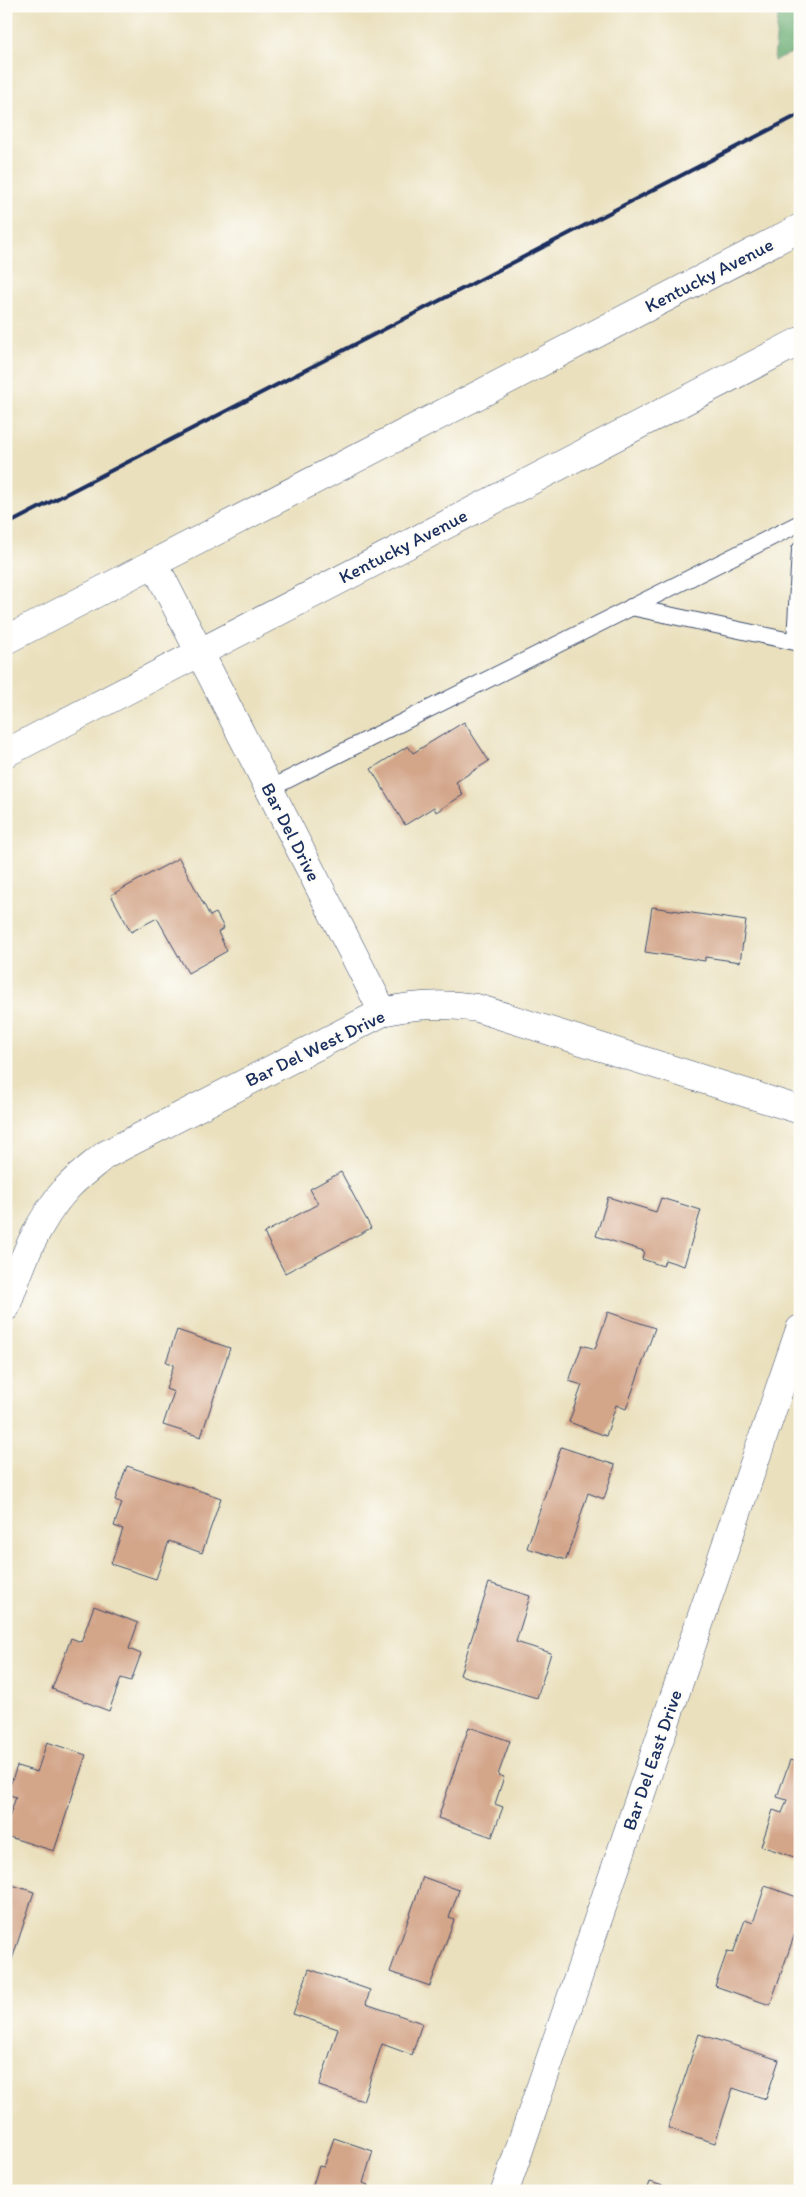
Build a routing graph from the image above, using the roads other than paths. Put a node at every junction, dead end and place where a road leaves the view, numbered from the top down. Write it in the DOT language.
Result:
graph roads {
  1 [pos="800,228"];
  2 [pos="800,341"];
  3 [pos="800,523"];
  4 [pos="800,550"];
  5 [pos="154,563"];
  6 [pos="631,607"];
  7 [pos="6,640"];
  8 [pos="199,652"];
  9 [pos="6,753"];
  10 [pos="269,789"];
  11 [pos="383,1012"];
  12 [pos="800,1110"];
  13 [pos="6,1307"];
  14 [pos="800,1329"];
  15 [pos="504,2191"];
  1 -- 5 [label="street, Kentucky Avenue"];
  2 -- 8 [label="street, Kentucky Avenue"];
  3 -- 6 [label="lane"];
  4 -- 6 [label="lane"];
  5 -- 7 [label="street, Kentucky Avenue"];
  5 -- 8 [label="street"];
  6 -- 10 [label="lane"];
  8 -- 9 [label="street, Kentucky Avenue"];
  8 -- 10 [label="street, Bar Del Drive"];
  10 -- 11 [label="street, Bar Del Drive"];
  11 -- 12 [label="street, Bar Del West Drive"];
  11 -- 13 [label="street, Bar Del West Drive"];
  14 -- 15 [label="street, Bar Del East Drive"];
}
